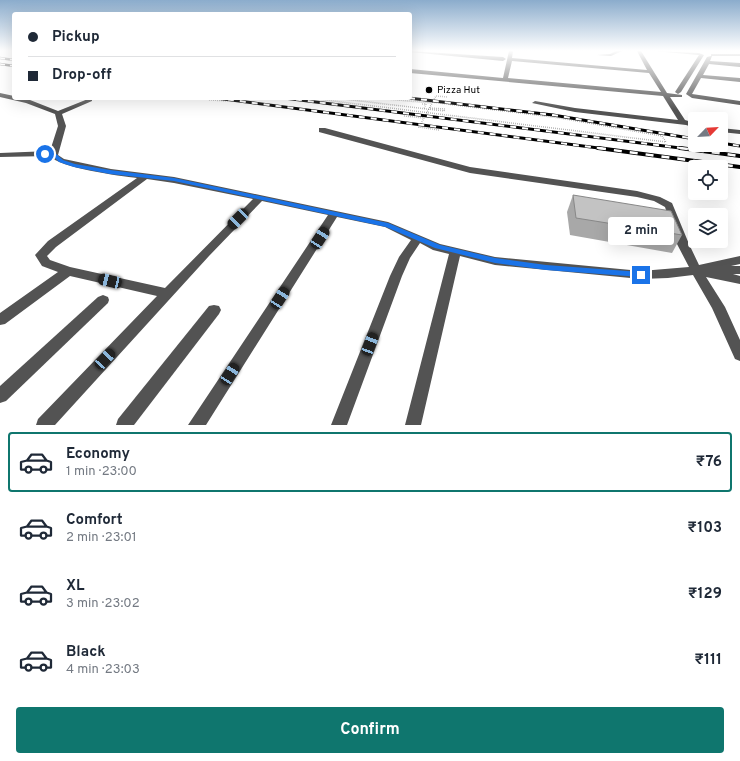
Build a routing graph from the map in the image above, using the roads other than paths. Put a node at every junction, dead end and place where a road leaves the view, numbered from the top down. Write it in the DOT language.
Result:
graph roads {
  1 [pos="412,71"];
  2 [pos="504,71"];
  3 [pos="637,71"];
  4 [pos="694,71"];
  5 [pos="701,71"];
  6 [pos="650,72"];
  7 [pos="699,76"];
  8 [pos="502,79"];
  9 [pos="740,80"];
  10 [pos="665,94"];
  11 [pos="677,94"];
  12 [pos="0,95"];
  13 [pos="691,95"];
  14 [pos="12,98"];
  15 [pos="23,100"];
  16 [pos="90,100"];
  17 [pos="534,103"];
  18 [pos="740,103"];
  19 [pos="58,113"];
  20 [pos="686,123"];
  21 [pos="322,130"];
  22 [pos="728,131"];
  23 [pos="740,132"];
  24 [pos="54,153"];
  25 [pos="0,155"];
  26 [pos="146,176"];
  27 [pos="260,197"];
  28 [pos="335,213"];
  29 [pos="418,238"];
  30 [pos="455,252"];
  31 [pos="740,260"];
  32 [pos="696,270"];
  33 [pos="740,270"];
  34 [pos="68,271"];
  35 [pos="740,280"];
  36 [pos="166,293"];
  37 [pos="103,300"];
  38 [pos="214,310"];
  39 [pos="0,320"];
  40 [pos="740,355"];
  41 [pos="0,396"];
  42 [pos="44,425"];
  43 [pos="124,425"];
  44 [pos="196,425"];
  45 [pos="339,425"];
  46 [pos="414,425"];
  1 -- 8 [label="street"];
  2 -- 8 [label="street"];
  3 -- 6 [label="street"];
  4 -- 11 [label="street"];
  5 -- 7 [label="street"];
  6 -- 10 [label="street"];
  7 -- 9 [label="street"];
  7 -- 13 [label="street"];
  8 -- 10 [label="street"];
  10 -- 11 [label="street"];
  10 -- 20 [label="street"];
  11 -- 13 [label="street"];
  12 -- 14 [label="street"];
  13 -- 18 [label="street"];
  15 -- 19 [label="street"];
  16 -- 19 [label="street"];
  17 -- 20 [label="street"];
  19 -- 24 [label="street"];
  21 -- 32 [label="street"];
  22 -- 23 [label="street"];
  24 -- 25 [label="street"];
  24 -- 26 [label="street"];
  26 -- 27 [label="street"];
  26 -- 34 [label="street"];
  27 -- 28 [label="street"];
  27 -- 36 [label="street"];
  28 -- 29 [label="street"];
  28 -- 44 [label="street"];
  29 -- 30 [label="street"];
  29 -- 45 [label="street"];
  30 -- 32 [label="street"];
  30 -- 46 [label="street"];
  31 -- 32 [label="street"];
  32 -- 33 [label="street"];
  32 -- 35 [label="street"];
  32 -- 40 [label="street"];
  34 -- 36 [label="street"];
  34 -- 39 [label="street"];
  36 -- 42 [label="street"];
  37 -- 41 [label="street"];
  38 -- 43 [label="street"];
}
